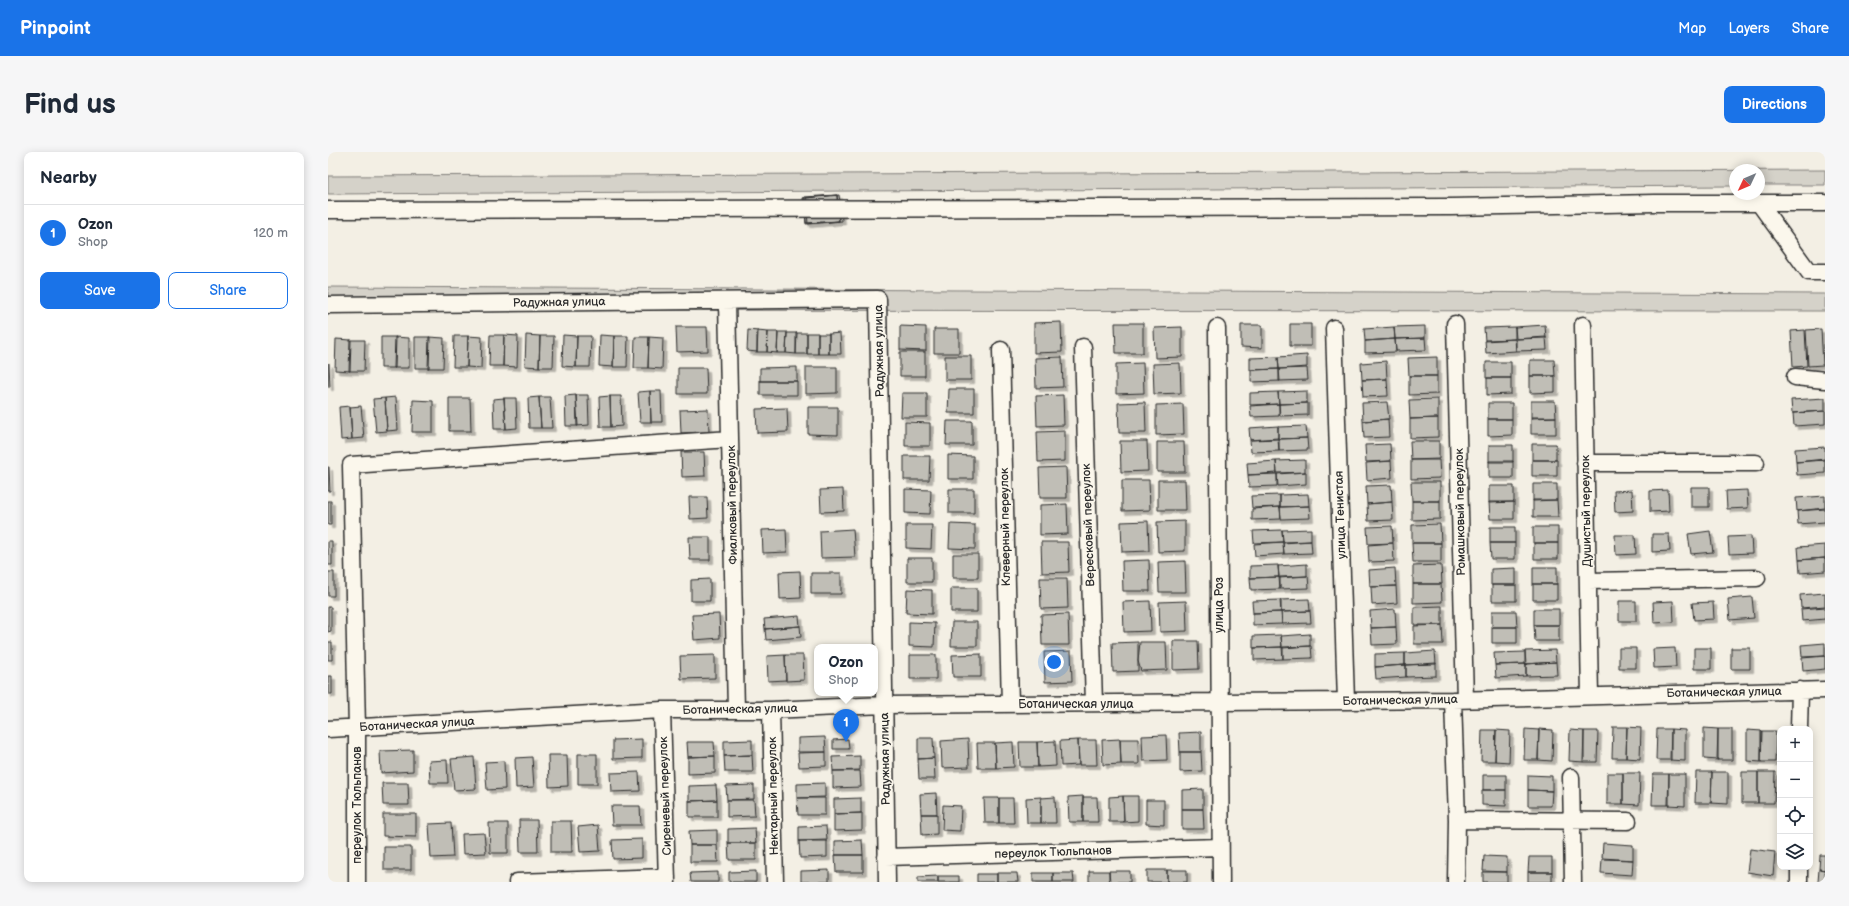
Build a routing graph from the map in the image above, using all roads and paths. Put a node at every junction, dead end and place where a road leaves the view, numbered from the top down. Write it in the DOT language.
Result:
graph roads {
  1 [pos="1759,203"];
  2 [pos="1825,203"];
  3 [pos="328,210"];
  4 [pos="1825,272"];
  5 [pos="727,300"];
  6 [pos="328,305"];
  7 [pos="1455,324"];
  8 [pos="1583,326"];
  9 [pos="1217,328"];
  10 [pos="1334,328"];
  11 [pos="1083,347"];
  12 [pos="1001,350"];
  13 [pos="1795,377"];
  14 [pos="1825,380"];
  15 [pos="730,439"];
  16 [pos="1585,463"];
  17 [pos="1756,463"];
  18 [pos="1756,578"];
  19 [pos="1588,581"];
  20 [pos="1800,690"];
  21 [pos="1825,690"];
  22 [pos="1590,696"];
  23 [pos="1459,700"];
  24 [pos="1346,701"];
  25 [pos="1220,702"];
  26 [pos="1094,703"];
  27 [pos="1010,704"];
  28 [pos="884,705"];
  29 [pos="662,710"];
  30 [pos="736,710"];
  31 [pos="771,710"];
  32 [pos="1799,726"];
  33 [pos="357,728"];
  34 [pos="328,729"];
  35 [pos="1571,777"];
  36 [pos="1457,820"];
  37 [pos="1572,820"];
  38 [pos="1628,821"];
  39 [pos="1220,847"];
  40 [pos="886,857"];
  41 [pos="1799,870"];
  42 [pos="667,880"];
  43 [pos="357,882"];
  44 [pos="517,882"];
  45 [pos="775,882"];
  46 [pos="887,882"];
  47 [pos="1221,882"];
  48 [pos="1456,882"];
  49 [pos="1573,882"];
  50 [pos="1799,882"];
  1 -- 2 [label="street"];
  1 -- 3 [label="street"];
  1 -- 4 [label="street"];
  5 -- 6 [label="street, Радужная улица"];
  5 -- 15 [label="street, Фиалковый переулок"];
  5 -- 28 [label="street, Радужная улица"];
  7 -- 23 [label="street, Ромашковый переулок"];
  8 -- 16 [label="street, Душистый переулок"];
  9 -- 25 [label="street, улица Роз"];
  10 -- 24 [label="street, улица Тенистая"];
  11 -- 26 [label="street, Вересковый переулок"];
  12 -- 27 [label="street, Клеверный переулок"];
  13 -- 14 [label="street"];
  15 -- 30 [label="street, Фиалковый переулок"];
  15 -- 33 [label="street, переулок Тюльпанов"];
  16 -- 17 [label="street"];
  16 -- 19 [label="street, Душистый переулок"];
  18 -- 19 [label="street"];
  19 -- 22 [label="street, Душистый переулок"];
  20 -- 21 [label="street, Ботаническая улица"];
  20 -- 22 [label="street, Ботаническая улица"];
  20 -- 32 [label="street"];
  22 -- 23 [label="street, Ботаническая улица"];
  23 -- 24 [label="street, Ботаническая улица"];
  23 -- 36 [label="street, Ромашковый переулок"];
  24 -- 25 [label="street, Ботаническая улица"];
  25 -- 26 [label="street, Ботаническая улица"];
  25 -- 39 [label="street, улица Роз"];
  26 -- 27 [label="street, Ботаническая улица"];
  27 -- 28 [label="street, Ботаническая улица"];
  28 -- 31 [label="street, Ботаническая улица"];
  28 -- 40 [label="street, Радужная улица"];
  29 -- 30 [label="street, Ботаническая улица"];
  29 -- 33 [label="street, Ботаническая улица"];
  29 -- 42 [label="street, Сиреневый переулок"];
  30 -- 31 [label="street, Ботаническая улица"];
  31 -- 45 [label="street, Нектарный переулок"];
  33 -- 34 [label="street, Ботаническая улица"];
  33 -- 43 [label="street, переулок Тюльпанов"];
  35 -- 37 [label="street"];
  36 -- 37 [label="street"];
  36 -- 48 [label="street, Ромашковый переулок"];
  37 -- 38 [label="street"];
  37 -- 49 [label="street"];
  39 -- 40 [label="street, переулок Тюльпанов"];
  39 -- 47 [label="street, улица Роз"];
  40 -- 46 [label="street, Радужная улица"];
  41 -- 50 [label="street"];
  42 -- 44 [label="street"];
}
